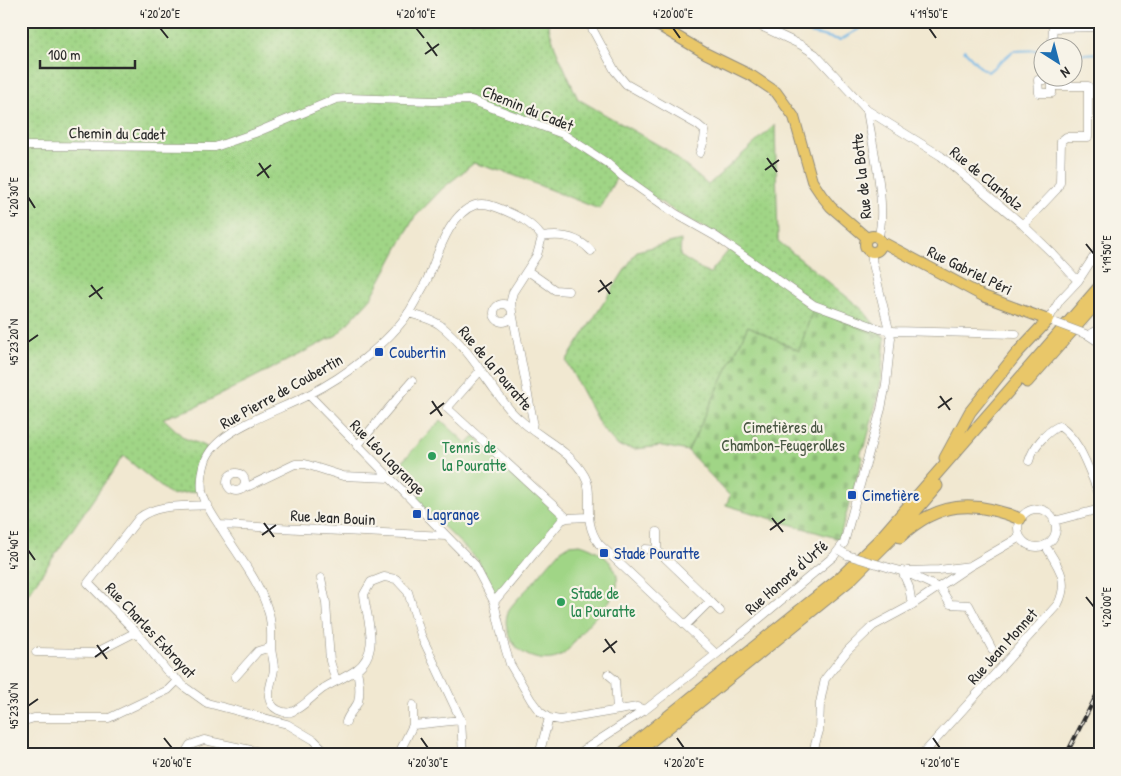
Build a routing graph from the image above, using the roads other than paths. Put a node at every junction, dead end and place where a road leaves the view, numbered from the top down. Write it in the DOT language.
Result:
graph roads {
  1 [pos="588,21"];
  2 [pos="641,21"];
  3 [pos="750,21"];
  4 [pos="1052,24"];
  5 [pos="1100,27"];
  6 [pos="1052,38"];
  7 [pos="1084,85"];
  8 [pos="867,110"];
  9 [pos="21,146"];
  10 [pos="700,153"];
  11 [pos="1022,225"];
  12 [pos="542,237"];
  13 [pos="867,238"];
  14 [pos="879,241"];
  15 [pos="1100,247"];
  16 [pos="591,251"];
  17 [pos="872,252"];
  18 [pos="528,271"];
  19 [pos="1078,281"];
  20 [pos="1100,286"];
  21 [pos="568,291"];
  22 [pos="1100,299"];
  23 [pos="408,312"];
  24 [pos="1052,321"];
  25 [pos="1100,329"];
  26 [pos="889,330"];
  27 [pos="1016,334"];
  28 [pos="1088,335"];
  29 [pos="1100,343"];
  30 [pos="481,370"];
  31 [pos="412,381"];
  32 [pos="309,395"];
  33 [pos="532,429"];
  34 [pos="357,446"];
  35 [pos="1029,461"];
  36 [pos="390,478"];
  37 [pos="932,480"];
  38 [pos="243,489"];
  39 [pos="1100,496"];
  40 [pos="208,505"];
  41 [pos="1100,509"];
  42 [pos="588,517"];
  43 [pos="567,518"];
  44 [pos="1020,519"];
  45 [pos="1054,521"];
  46 [pos="219,525"];
  47 [pos="657,532"];
  48 [pos="446,536"];
  49 [pos="1020,538"];
  50 [pos="1044,546"];
  51 [pos="645,549"];
  52 [pos="657,550"];
  53 [pos="839,550"];
  54 [pos="970,566"];
  55 [pos="903,571"];
  56 [pos="321,578"];
  57 [pos="938,587"];
  58 [pos="494,602"];
  59 [pos="710,602"];
  60 [pos="819,606"];
  61 [pos="912,606"];
  62 [pos="720,612"];
  63 [pos="686,626"];
  64 [pos="136,632"];
  65 [pos="271,648"];
  66 [pos="992,649"];
  67 [pos="36,652"];
  68 [pos="716,654"];
  69 [pos="357,670"];
  70 [pos="608,674"];
  71 [pos="622,674"];
  72 [pos="235,677"];
  73 [pos="178,680"];
  74 [pos="615,680"];
  75 [pos="336,681"];
  76 [pos="413,705"];
  77 [pos="617,710"];
  78 [pos="645,710"];
  79 [pos="549,718"];
  80 [pos="461,720"];
  81 [pos="21,722"];
  82 [pos="346,722"];
  83 [pos="413,725"];
  84 [pos="264,753"];
  85 [pos="184,755"];
  86 [pos="330,755"];
  87 [pos="398,755"];
  88 [pos="463,755"];
  89 [pos="539,755"];
  90 [pos="576,755"];
  91 [pos="620,755"];
  92 [pos="634,755"];
  93 [pos="812,755"];
  94 [pos="922,755"];
  1 -- 10 [label="street"];
  2 -- 13 [label="main road"];
  3 -- 8 [label="street, Rue de Clarholz"];
  4 -- 5 [label="street"];
  4 -- 6 [label="street"];
  7 -- 11 [label="street"];
  8 -- 11 [label="street, Rue de Clarholz"];
  8 -- 14 [label="street, Rue de la Botte"];
  9 -- 26 [label="street, Chemin du Cadet"];
  11 -- 19 [label="street, Rue de Clarholz"];
  12 -- 16 [label="street"];
  12 -- 18 [label="street"];
  12 -- 23 [label="street, Rue Pierre de Coubertin"];
  13 -- 14 [label="main road"];
  13 -- 17 [label="main road"];
  14 -- 17 [label="main road"];
  14 -- 24 [label="main road, Rue Gabriel Péri"];
  15 -- 19 [label="street"];
  17 -- 26 [label="street, Rue Honoré d'Urfé"];
  18 -- 21 [label="street"];
  18 -- 33 [label="street"];
  19 -- 24 [label="street"];
  20 -- 37 [label="highway"];
  22 -- 60 [label="highway"];
  23 -- 30 [label="street, Rue de la Pouratte"];
  23 -- 32 [label="street, Rue Pierre de Coubertin"];
  24 -- 28 [label="street, bridge"];
  24 -- 37 [label="highway"];
  25 -- 28 [label="street"];
  26 -- 27 [label="street, Chemin du Cadet"];
  26 -- 53 [label="street, Rue Honoré d'Urfé"];
  28 -- 29 [label="street"];
  30 -- 33 [label="street, Rue de la Pouratte"];
  30 -- 43 [label="street"];
  31 -- 34 [label="street"];
  32 -- 34 [label="street, Rue Léo Lagrange"];
  32 -- 40 [label="street, Rue Pierre de Coubertin"];
  33 -- 42 [label="street, Rue de la Pouratte"];
  34 -- 36 [label="street, Rue Léo Lagrange"];
  35 -- 39 [label="street"];
  36 -- 38 [label="street"];
  36 -- 48 [label="street, Rue Léo Lagrange"];
  37 -- 91 [label="highway"];
  40 -- 46 [label="street, Rue Pierre de Coubertin"];
  40 -- 64 [label="street, Rue Charles Exbrayat"];
  41 -- 45 [label="street"];
  42 -- 43 [label="street"];
  42 -- 63 [label="street, Rue de la Pouratte"];
  43 -- 58 [label="street"];
  44 -- 45 [label="street"];
  44 -- 49 [label="street"];
  44 -- 60 [label="highway"];
  45 -- 50 [label="street"];
  46 -- 48 [label="street, Rue Jean Bouin"];
  46 -- 65 [label="street, Rue Pierre de Coubertin"];
  47 -- 52 [label="street"];
  48 -- 58 [label="street, Rue Léo Lagrange"];
  49 -- 50 [label="street"];
  49 -- 54 [label="street"];
  50 -- 94 [label="street, Rue Jean Monnet"];
  51 -- 52 [label="street"];
  52 -- 59 [label="street"];
  53 -- 55 [label="street, bridge"];
  53 -- 68 [label="street, Rue Honoré d'Urfé"];
  54 -- 55 [label="street"];
  54 -- 57 [label="street"];
  55 -- 57 [label="street"];
  55 -- 61 [label="street"];
  56 -- 75 [label="street"];
  57 -- 61 [label="street"];
  57 -- 66 [label="street"];
  58 -- 79 [label="street, Rue Léo Lagrange"];
  59 -- 62 [label="street"];
  59 -- 63 [label="street"];
  60 -- 92 [label="highway"];
  61 -- 93 [label="street"];
  63 -- 68 [label="street, Rue de la Pouratte"];
  64 -- 67 [label="street"];
  64 -- 73 [label="street, Rue Charles Exbrayat"];
  65 -- 72 [label="street"];
  65 -- 75 [label="street, Rue Pierre de Coubertin"];
  68 -- 78 [label="street, Rue Honoré d'Urfé"];
  69 -- 75 [label="street, Rue Pierre de Coubertin"];
  69 -- 80 [label="street"];
  69 -- 82 [label="street"];
  70 -- 74 [label="street"];
  71 -- 74 [label="street"];
  73 -- 81 [label="street"];
  73 -- 86 [label="street, Rue Charles Exbrayat"];
  74 -- 77 [label="street"];
  76 -- 83 [label="street"];
  77 -- 78 [label="street"];
  77 -- 79 [label="street"];
  78 -- 90 [label="street, Rue Honoré d'Urfé"];
  79 -- 89 [label="street"];
  80 -- 83 [label="street"];
  80 -- 88 [label="street"];
  83 -- 87 [label="street"];
  84 -- 85 [label="street"];
}
